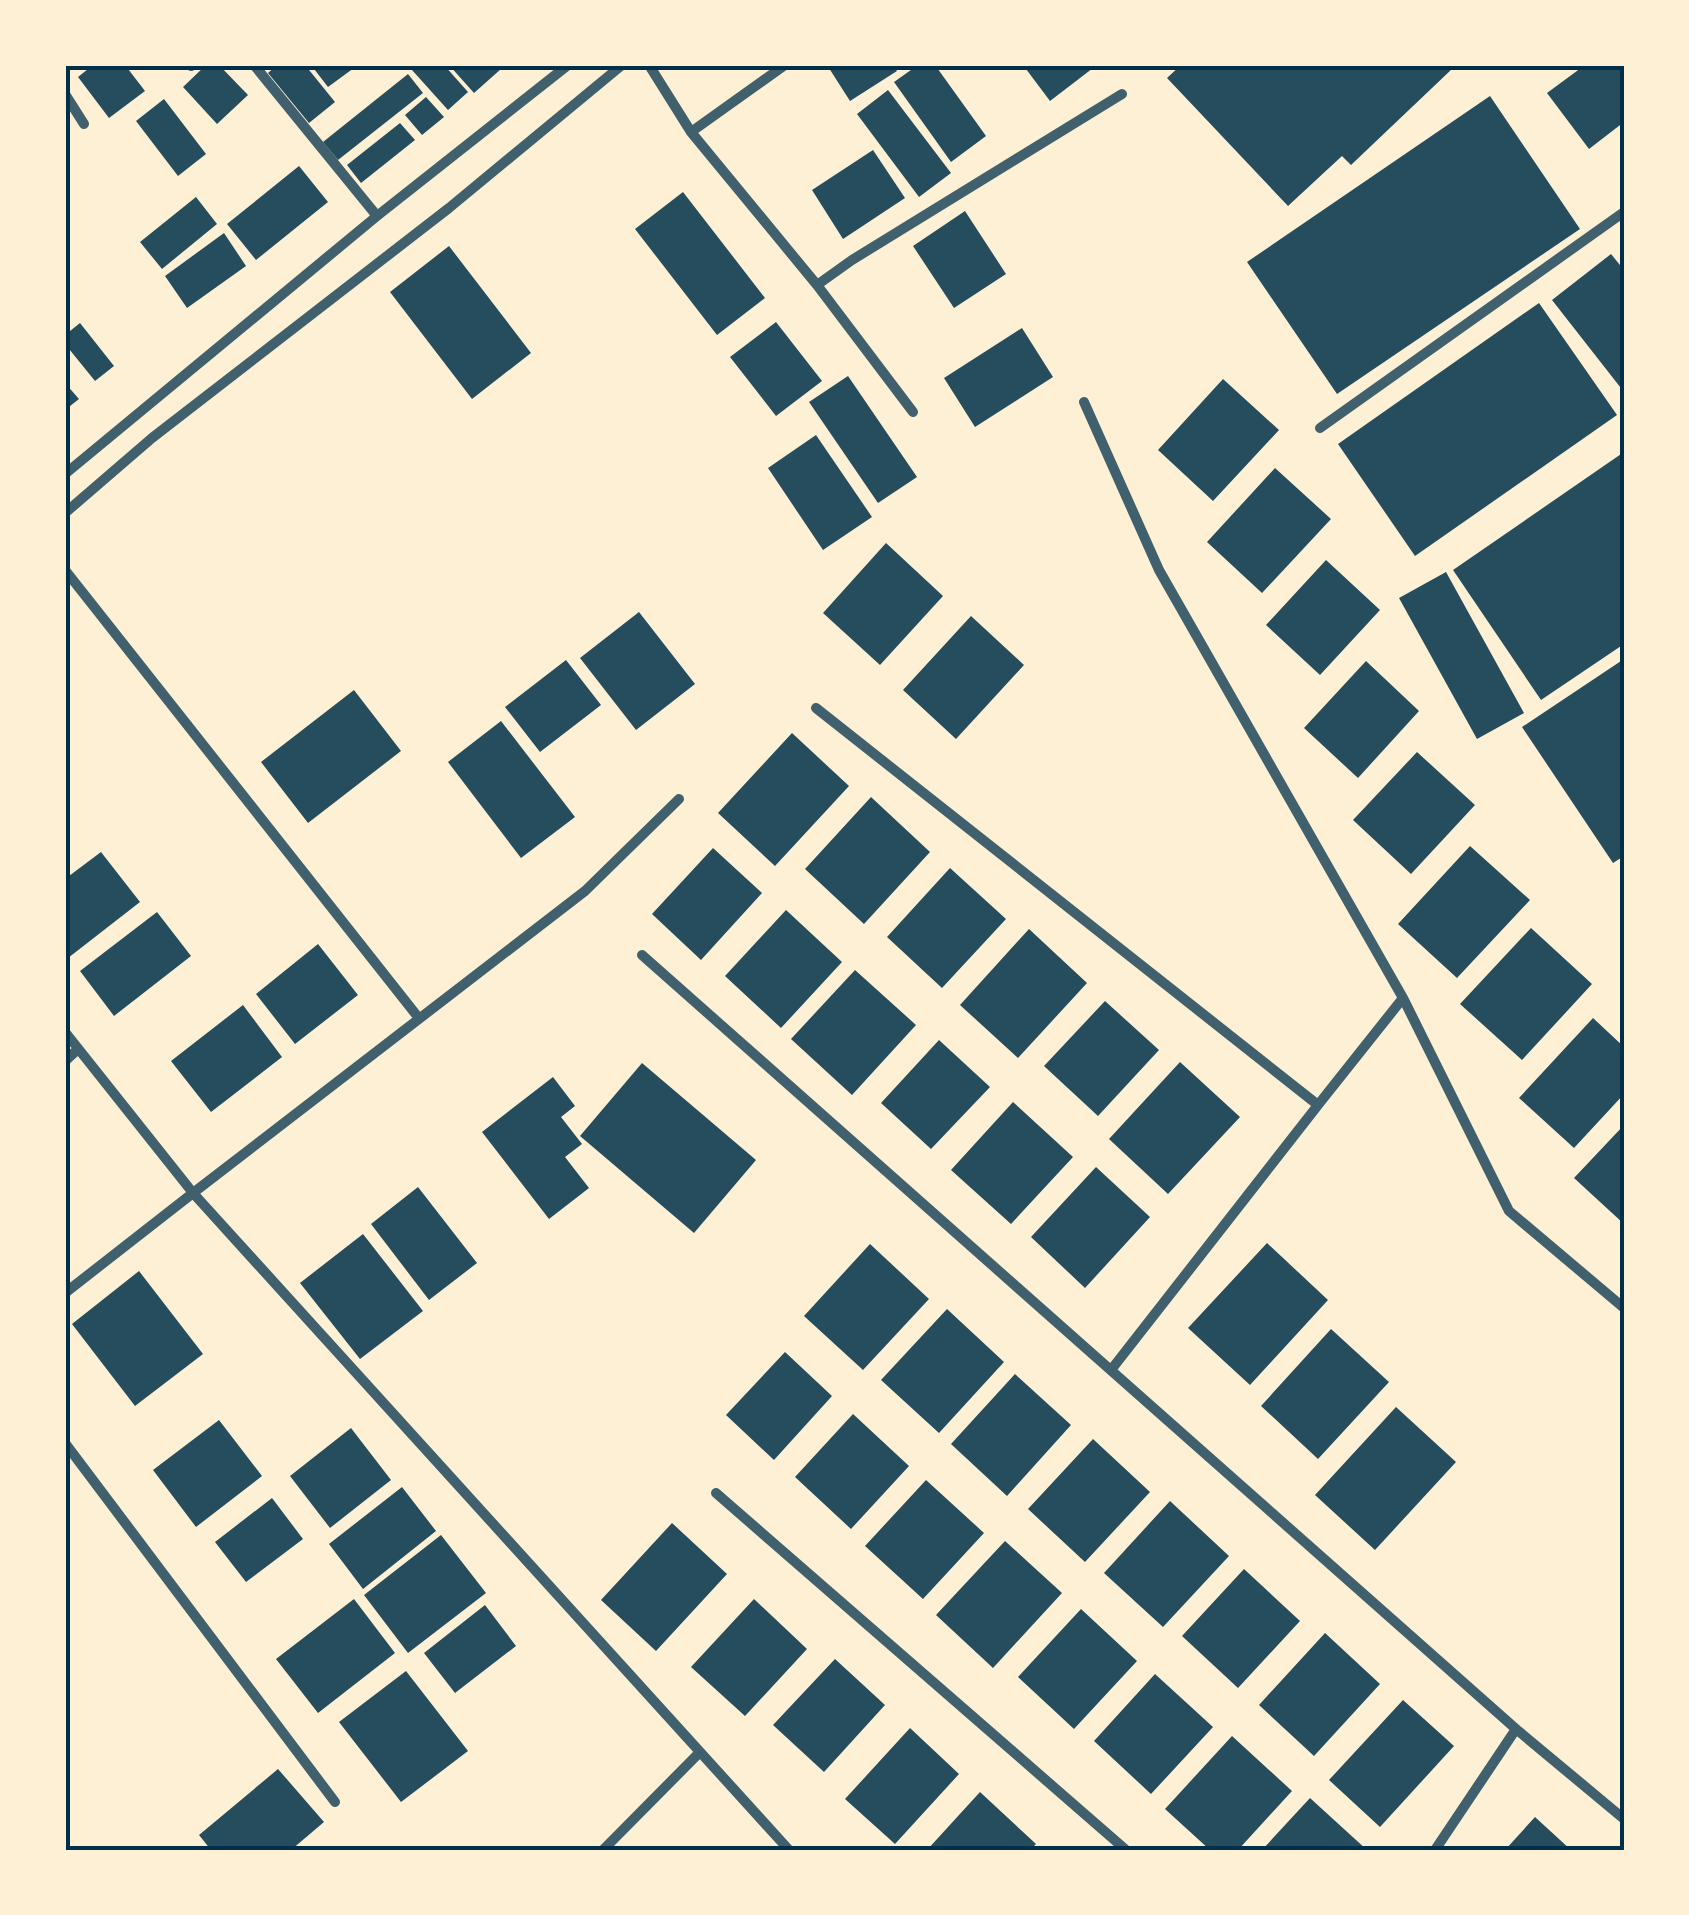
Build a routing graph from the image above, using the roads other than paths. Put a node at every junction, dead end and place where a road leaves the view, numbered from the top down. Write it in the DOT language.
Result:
graph roads {
  1 [pos="254,65"];
  2 [pos="568,65"];
  3 [pos="622,65"];
  4 [pos="648,65"];
  5 [pos="785,65"];
  6 [pos="65,94"];
  7 [pos="1122,94"];
  8 [pos="84,124"];
  9 [pos="691,132"];
  10 [pos="1624,212"];
  11 [pos="377,216"];
  12 [pos="817,285"];
  13 [pos="1084,402"];
  14 [pos="913,412"];
  15 [pos="1320,428"];
  16 [pos="65,474"];
  17 [pos="65,514"];
  18 [pos="65,570"];
  19 [pos="816,708"];
  20 [pos="680,799"];
  21 [pos="642,955"];
  22 [pos="1403,998"];
  23 [pos="418,1017"];
  24 [pos="65,1032"];
  25 [pos="78,1049"];
  26 [pos="65,1060"];
  27 [pos="1318,1105"];
  28 [pos="193,1192"];
  29 [pos="65,1293"];
  30 [pos="1624,1308"];
  31 [pos="1111,1370"];
  32 [pos="65,1443"];
  33 [pos="716,1493"];
  34 [pos="1516,1729"];
  35 [pos="700,1752"];
  36 [pos="335,1802"];
  37 [pos="1624,1819"];
  38 [pos="603,1850"];
  39 [pos="790,1850"];
  40 [pos="1126,1850"];
  41 [pos="1435,1850"];
  1 -- 11 [label="street"];
  2 -- 11 [label="street"];
  3 -- 17 [label="street"];
  4 -- 9 [label="street"];
  5 -- 9 [label="street"];
  6 -- 8 [label="street"];
  7 -- 12 [label="street"];
  9 -- 12 [label="street"];
  10 -- 15 [label="street"];
  11 -- 16 [label="street"];
  12 -- 14 [label="street"];
  13 -- 22 [label="street"];
  18 -- 23 [label="street"];
  19 -- 27 [label="street"];
  20 -- 23 [label="street"];
  21 -- 31 [label="street"];
  22 -- 27 [label="street"];
  22 -- 30 [label="street"];
  23 -- 28 [label="street"];
  24 -- 25 [label="street"];
  25 -- 26 [label="street"];
  25 -- 28 [label="street"];
  27 -- 31 [label="street"];
  28 -- 29 [label="street"];
  28 -- 35 [label="street"];
  31 -- 34 [label="street"];
  32 -- 36 [label="street"];
  33 -- 40 [label="street"];
  34 -- 37 [label="street"];
  34 -- 41 [label="street"];
  35 -- 38 [label="street"];
  35 -- 39 [label="street"];
}
